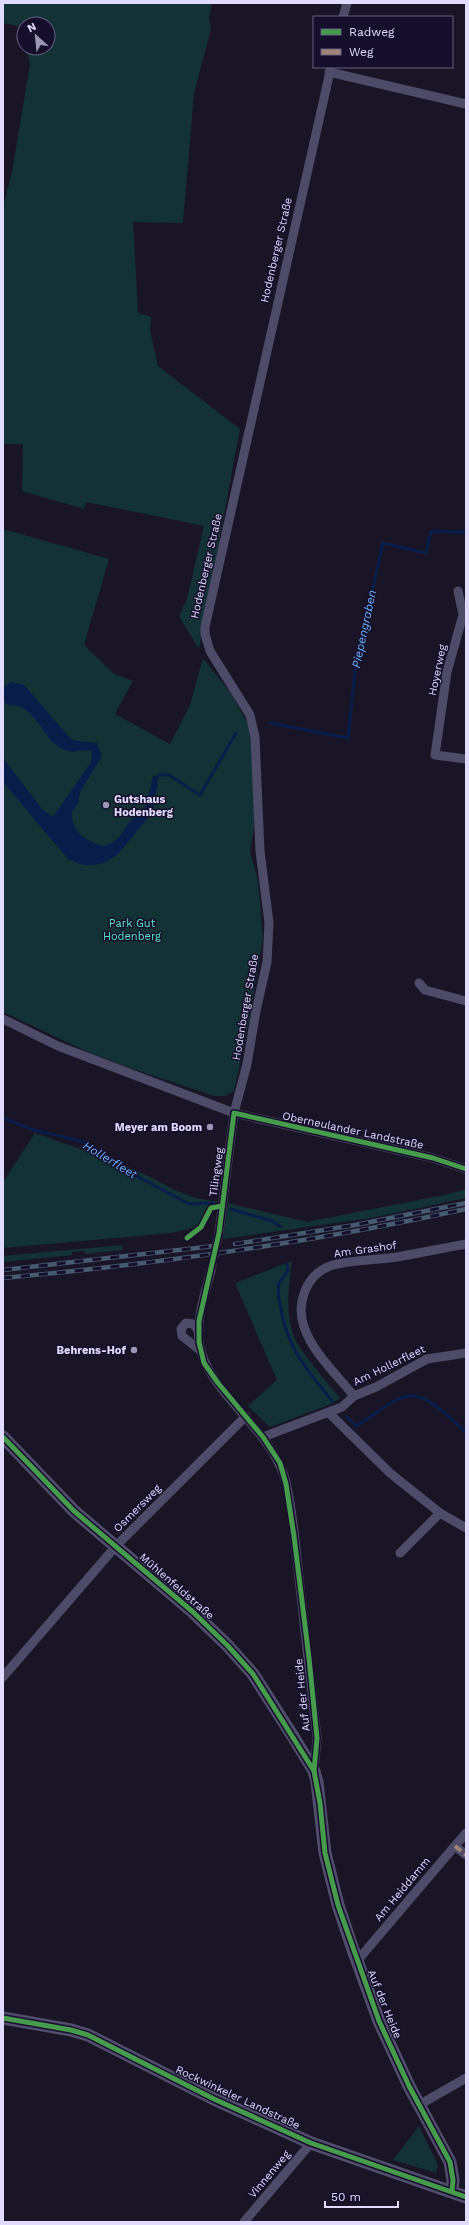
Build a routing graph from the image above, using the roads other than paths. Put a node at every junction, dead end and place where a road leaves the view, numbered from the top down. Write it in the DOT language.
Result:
graph roads {
  1 [pos="347,3"];
  2 [pos="343,16"];
  3 [pos="330,70"];
  4 [pos="466,104"];
  5 [pos="458,591"];
  6 [pos="466,759"];
  7 [pos="419,982"];
  8 [pos="466,1001"];
  9 [pos="3,1019"];
  10 [pos="234,1113"];
  11 [pos="466,1169"];
  12 [pos="219,1233"];
  13 [pos="466,1244"];
  14 [pos="211,1271"];
  15 [pos="199,1331"];
  16 [pos="201,1351"];
  17 [pos="466,1353"];
  18 [pos="354,1396"];
  19 [pos="329,1413"];
  20 [pos="246,1416"];
  21 [pos="263,1436"];
  22 [pos="3,1437"];
  23 [pos="440,1513"];
  24 [pos="466,1528"];
  25 [pos="116,1546"];
  26 [pos="400,1553"];
  27 [pos="3,1677"];
  28 [pos="314,1771"];
  29 [pos="466,1833"];
  30 [pos="455,1846"];
  31 [pos="466,1855"];
  32 [pos="357,1960"];
  33 [pos="3,2018"];
  34 [pos="466,2078"];
  35 [pos="420,2105"];
  36 [pos="311,2143"];
  37 [pos="452,2192"];
  38 [pos="466,2197"];
  39 [pos="244,2222"];
  1 -- 2 [label="street"];
  3 -- 4 [label="street"];
  3 -- 10 [label="street, Hodenberger Straße"];
  5 -- 6 [label="street, Hoyerweg"];
  7 -- 8 [label="street"];
  9 -- 10 [label="street, Oberneulander Landstraße"];
  10 -- 11 [label="street, Oberneulander Landstraße"];
  10 -- 12 [label="street, Tilingweg"];
  13 -- 18 [label="street, Am Grashof"];
  14 -- 15 [label="street, Auf der Heide"];
  15 -- 16 [label="street, Auf der Heide"];
  15 -- 16 [label="street, Auf der Heide"];
  16 -- 20 [label="street, Auf der Heide"];
  17 -- 18 [label="street, Am Hollerfleet"];
  18 -- 19 [label="street, Am Hollerfleet"];
  19 -- 21 [label="street, Am Hollerfleet"];
  19 -- 23 [label="street"];
  20 -- 21 [label="street, Auf der Heide"];
  20 -- 25 [label="street, Osmersweg"];
  21 -- 28 [label="street, Auf der Heide"];
  22 -- 25 [label="street, Mühlenfeldstraße"];
  23 -- 24 [label="street"];
  23 -- 26 [label="street"];
  25 -- 27 [label="street, Osmersweg"];
  25 -- 28 [label="street, Mühlenfeldstraße"];
  28 -- 32 [label="street, Auf der Heide"];
  29 -- 30 [label="street, Am Heiddamm"];
  30 -- 31 [label="street"];
  30 -- 32 [label="street, Am Heiddamm"];
  32 -- 35 [label="street, Auf der Heide"];
  33 -- 36 [label="street, Rockwinkeler Landstraße"];
  34 -- 35 [label="street"];
  35 -- 37 [label="street, Auf der Heide"];
  36 -- 37 [label="street, Rockwinkeler Landstraße"];
  36 -- 39 [label="street, Vinnenweg"];
  37 -- 38 [label="street, Rockwinkeler Landstraße"];
}
